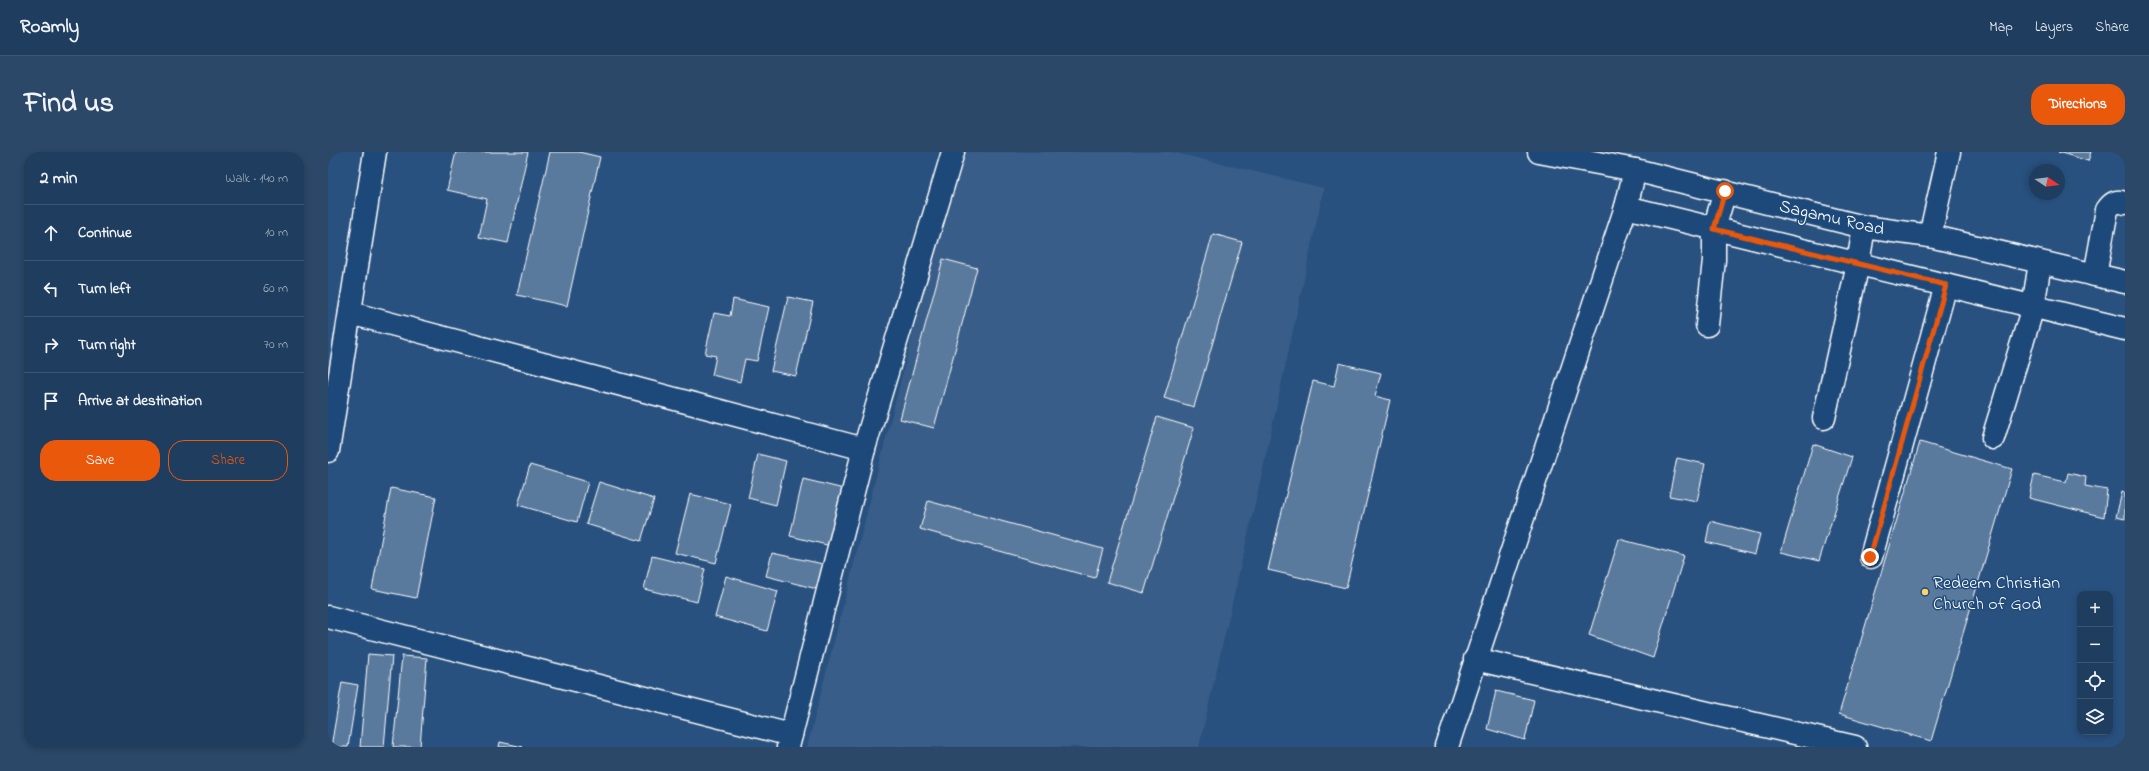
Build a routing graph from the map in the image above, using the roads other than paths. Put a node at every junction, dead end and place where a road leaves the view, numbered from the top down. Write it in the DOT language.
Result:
graph roads {
  1 [pos="375,152"];
  2 [pos="953,152"];
  3 [pos="1539,152"];
  4 [pos="1949,152"];
  5 [pos="1635,170"];
  6 [pos="1725,191"];
  7 [pos="2125,202"];
  8 [pos="1626,207"];
  9 [pos="1864,227"];
  10 [pos="1714,229"];
  11 [pos="1930,236"];
  12 [pos="2040,263"];
  13 [pos="1858,264"];
  14 [pos="2095,275"];
  15 [pos="2125,282"];
  16 [pos="1946,285"];
  17 [pos="2034,307"];
  18 [pos="350,313"];
  19 [pos="1707,325"];
  20 [pos="2125,329"];
  21 [pos="1824,418"];
  22 [pos="1993,438"];
  23 [pos="864,449"];
  24 [pos="328,451"];
  25 [pos="1870,557"];
  26 [pos="328,617"];
  27 [pos="1475,659"];
  28 [pos="790,741"];
  29 [pos="1447,747"];
  30 [pos="1855,747"];
  1 -- 18 [label="main road"];
  2 -- 23 [label="main road"];
  3 -- 5 [label="main road, Sagamu Road"];
  4 -- 11 [label="main road"];
  5 -- 6 [label="main road, Sagamu Road"];
  5 -- 8 [label="main road"];
  6 -- 9 [label="main road, Sagamu Road"];
  6 -- 10 [label="main road"];
  7 -- 14 [label="main road"];
  8 -- 10 [label="main road"];
  8 -- 27 [label="main road"];
  9 -- 11 [label="main road, Sagamu Road"];
  9 -- 13 [label="main road"];
  10 -- 13 [label="main road"];
  10 -- 19 [label="main road"];
  11 -- 12 [label="main road, Sagamu Road"];
  12 -- 14 [label="main road, Sagamu Road"];
  12 -- 17 [label="main road"];
  13 -- 16 [label="main road"];
  13 -- 21 [label="main road"];
  14 -- 15 [label="main road, Sagamu Road"];
  16 -- 17 [label="main road"];
  16 -- 25 [label="main road"];
  17 -- 20 [label="main road"];
  17 -- 22 [label="main road"];
  18 -- 23 [label="main road"];
  18 -- 24 [label="main road"];
  23 -- 28 [label="main road"];
  26 -- 28 [label="main road"];
  27 -- 29 [label="main road"];
  27 -- 30 [label="main road"];
}
